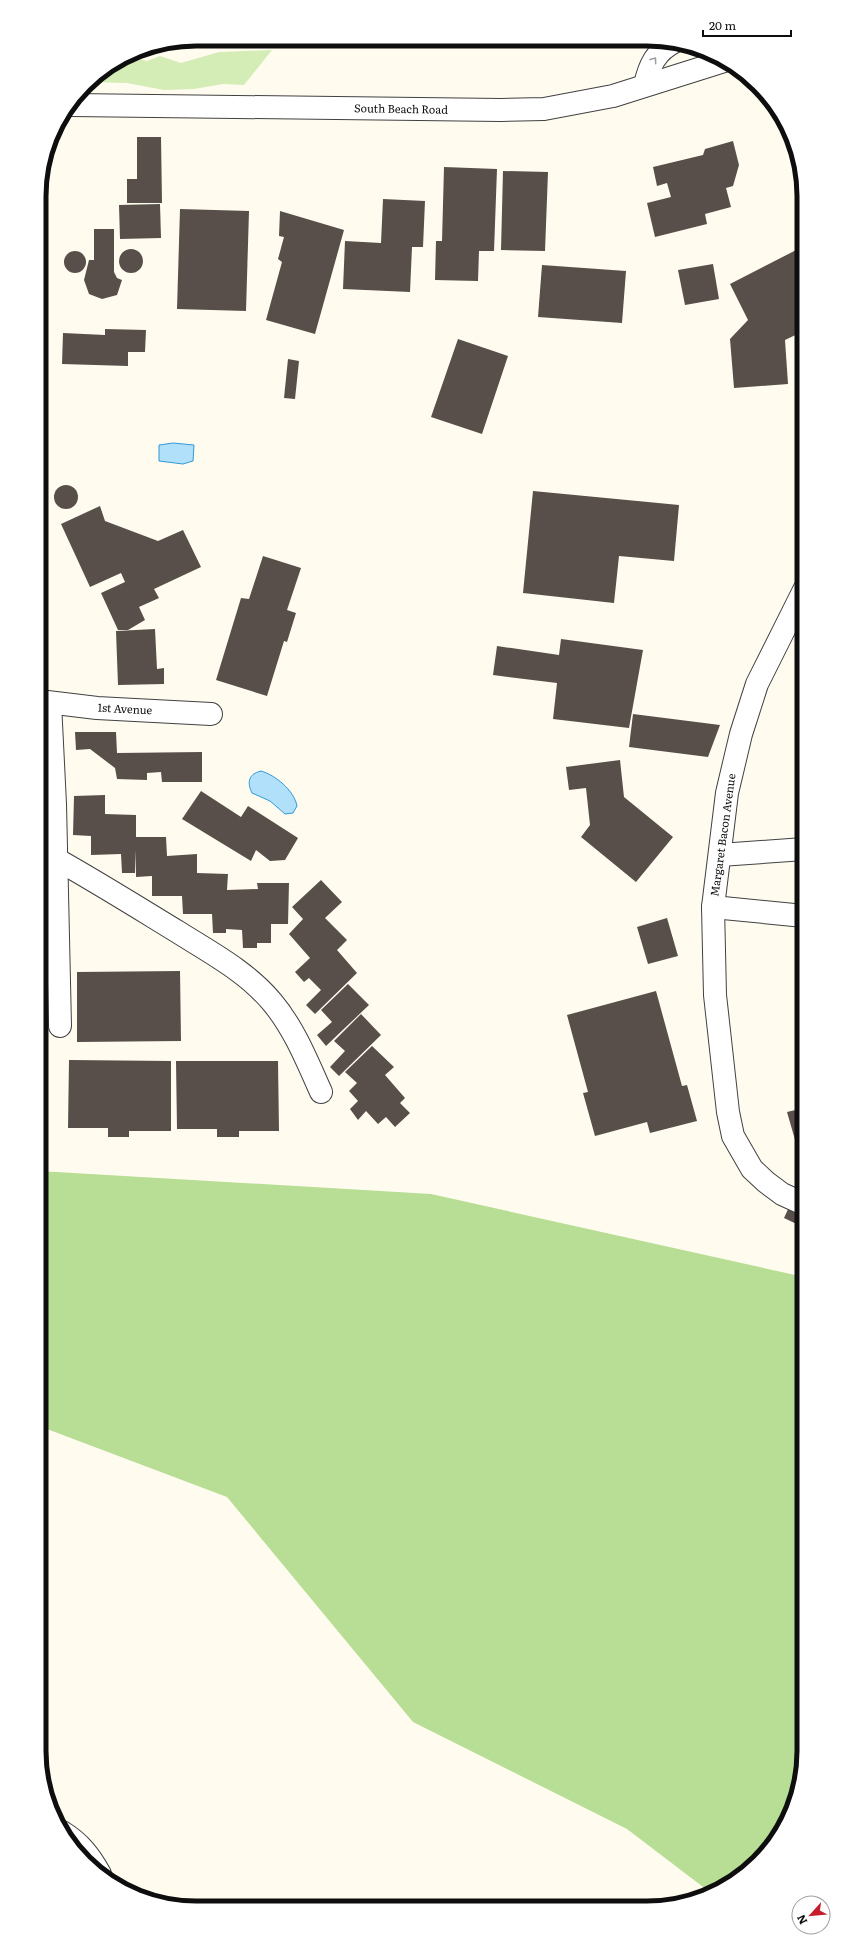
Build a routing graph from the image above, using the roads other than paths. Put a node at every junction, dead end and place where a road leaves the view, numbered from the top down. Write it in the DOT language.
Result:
graph roads {
  1 [pos="666,47"];
  2 [pos="717,63"];
  3 [pos="645,85"];
  4 [pos="77,105"];
  5 [pos="797,604"];
  6 [pos="46,702"];
  7 [pos="211,714"];
  8 [pos="46,728"];
  9 [pos="797,850"];
  10 [pos="720,855"];
  11 [pos="56,859"];
  12 [pos="713,907"];
  13 [pos="797,915"];
  14 [pos="60,1026"];
  15 [pos="321,1092"];
  16 [pos="797,1201"];
  17 [pos="78,1843"];
  18 [pos="90,1857"];
  3 -- 1 [label="street, one-way"];
  2 -- 3 [label="street, South Beach Road"];
  3 -- 4 [label="street, South Beach Road"];
  5 -- 10 [label="street, Margaret Bacon Avenue"];
  6 -- 7 [label="street, 1st Avenue"];
  8 -- 11 [label="street"];
  9 -- 10 [label="street"];
  10 -- 12 [label="street, Margaret Bacon Avenue"];
  11 -- 14 [label="street"];
  11 -- 15 [label="street"];
  12 -- 13 [label="street"];
  12 -- 16 [label="street, Margaret Bacon Avenue"];
  17 -- 18 [label="street"];
}
